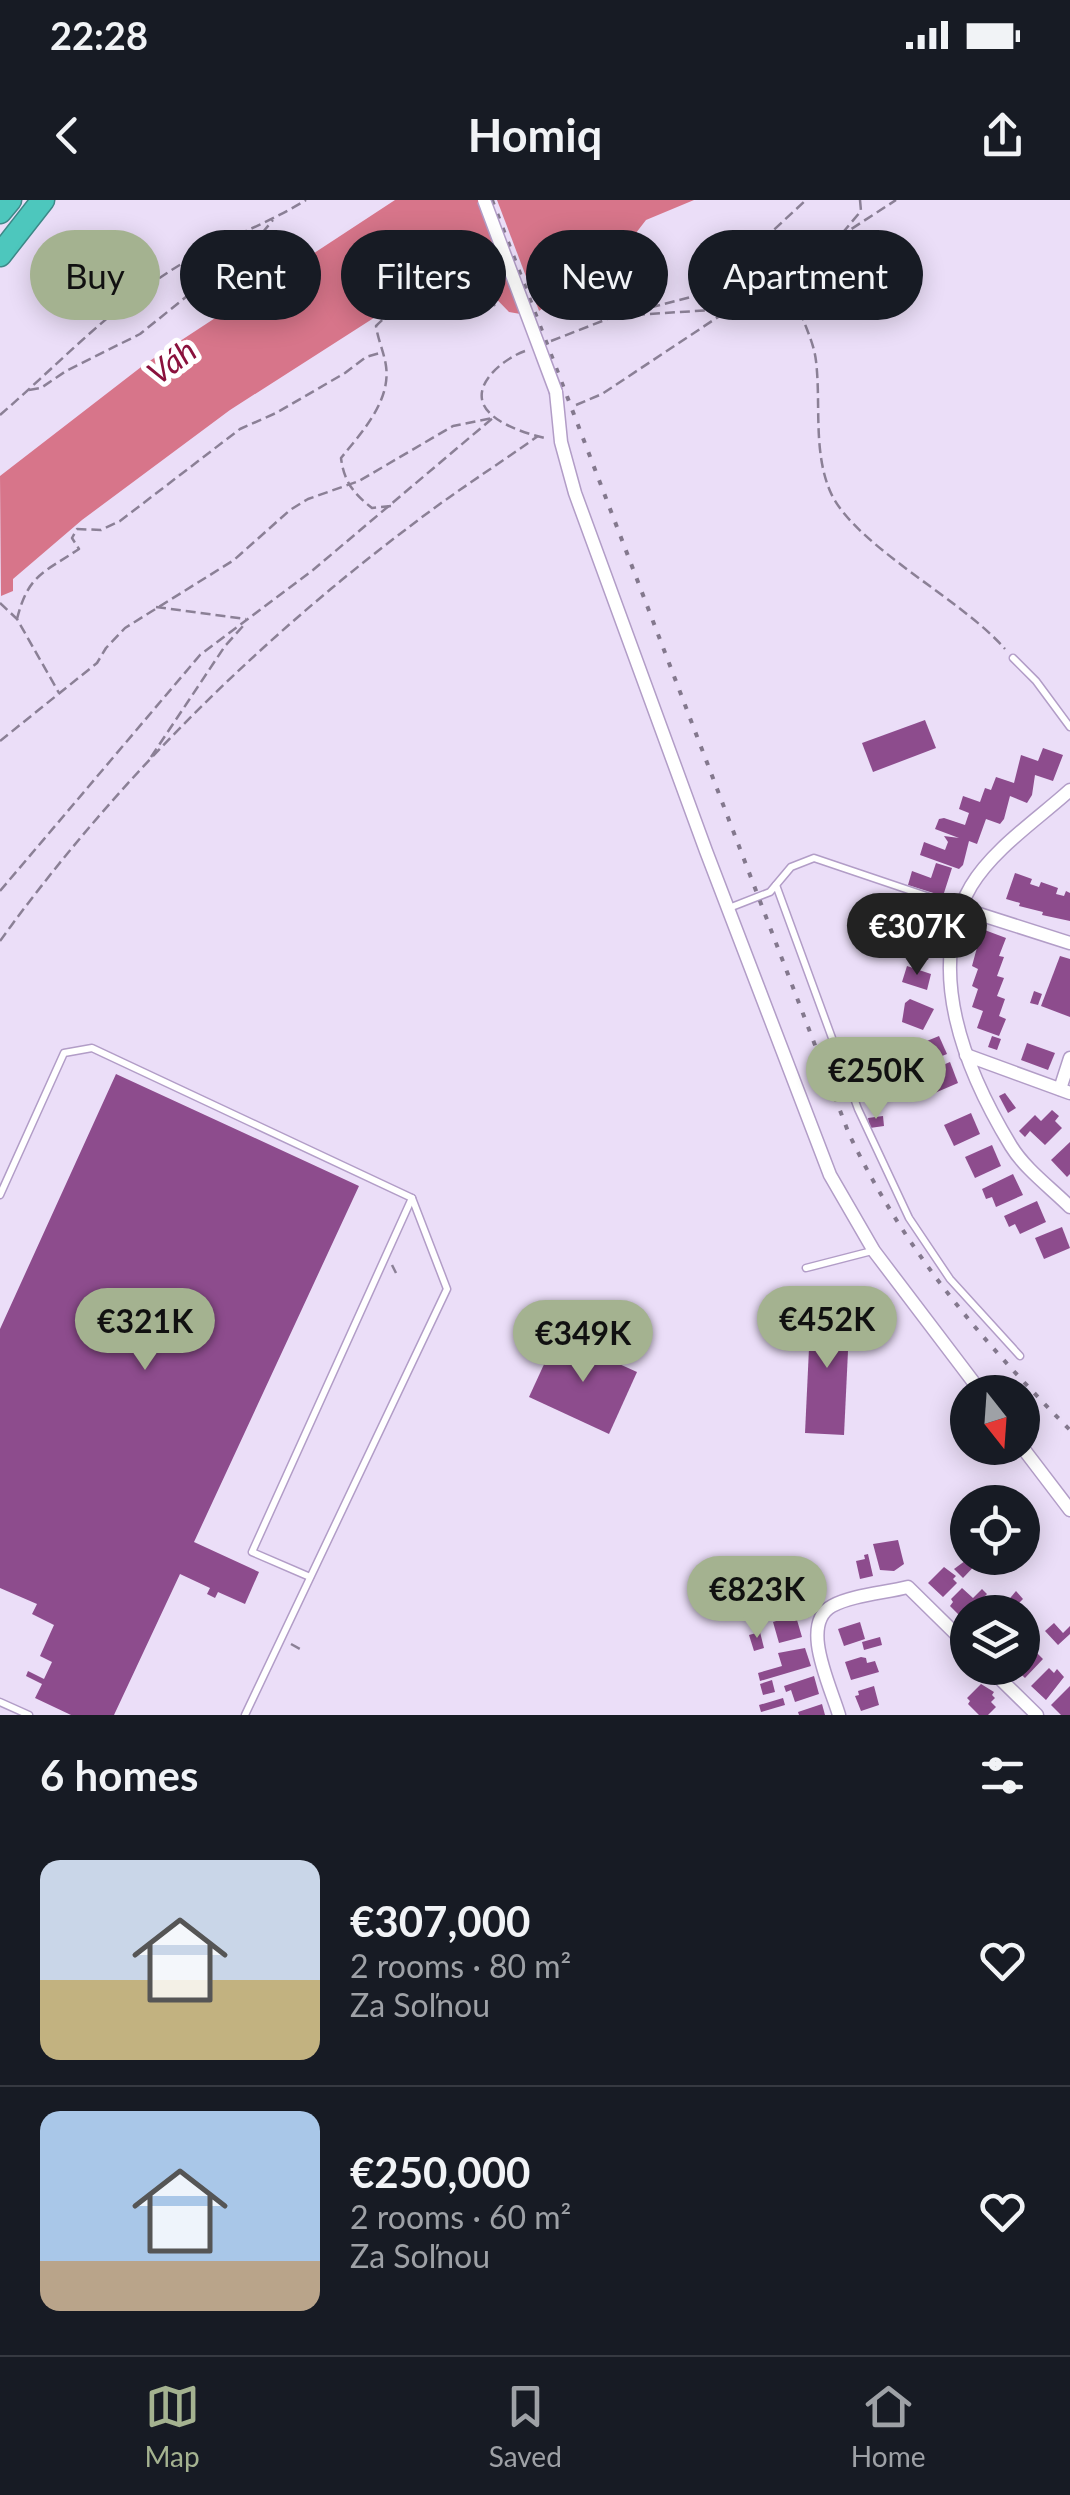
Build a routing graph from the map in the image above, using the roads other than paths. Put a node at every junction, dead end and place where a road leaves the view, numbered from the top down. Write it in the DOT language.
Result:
graph roads {
  1 [pos="10,200"];
  2 [pos="43,200"];
  3 [pos="484,200"];
  4 [pos="0,212"];
  5 [pos="0,255"];
  6 [pos="1013,658"];
  7 [pos="1070,727"];
  8 [pos="1070,790"];
  9 [pos="776,885"];
  10 [pos="728,908"];
  11 [pos="960,908"];
  12 [pos="1070,943"];
  13 [pos="966,1055"];
  14 [pos="1070,1058"];
  15 [pos="1065,1091"];
  16 [pos="0,1195"];
  17 [pos="412,1198"];
  18 [pos="1070,1207"];
  19 [pos="874,1251"];
  20 [pos="806,1268"];
  21 [pos="1020,1356"];
  22 [pos="968,1375"];
  23 [pos="1036,1465"];
  24 [pos="1070,1510"];
  25 [pos="310,1578"];
  26 [pos="950,1628"];
  27 [pos="1006,1685"];
  28 [pos="0,1702"];
  29 [pos="29,1715"];
  30 [pos="245,1715"];
  31 [pos="839,1715"];
  32 [pos="1037,1715"];
  1 -- 4 [label="highway"];
  2 -- 5 [label="highway"];
  3 -- 10 [label="street, bridge"];
  6 -- 7 [label="lane"];
  8 -- 11 [label="street"];
  9 -- 10 [label="lane"];
  9 -- 11 [label="lane"];
  9 -- 21 [label="lane"];
  10 -- 19 [label="street"];
  11 -- 12 [label="street"];
  11 -- 13 [label="street"];
  13 -- 15 [label="street"];
  13 -- 18 [label="street"];
  14 -- 15 [label="street"];
  16 -- 17 [label="lane"];
  17 -- 25 [label="lane"];
  17 -- 25 [label="lane"];
  19 -- 20 [label="lane"];
  19 -- 22 [label="street"];
  23 -- 24 [label="street"];
  25 -- 30 [label="lane"];
  26 -- 31 [label="street"];
  27 -- 32 [label="street"];
  28 -- 29 [label="lane"];
}
